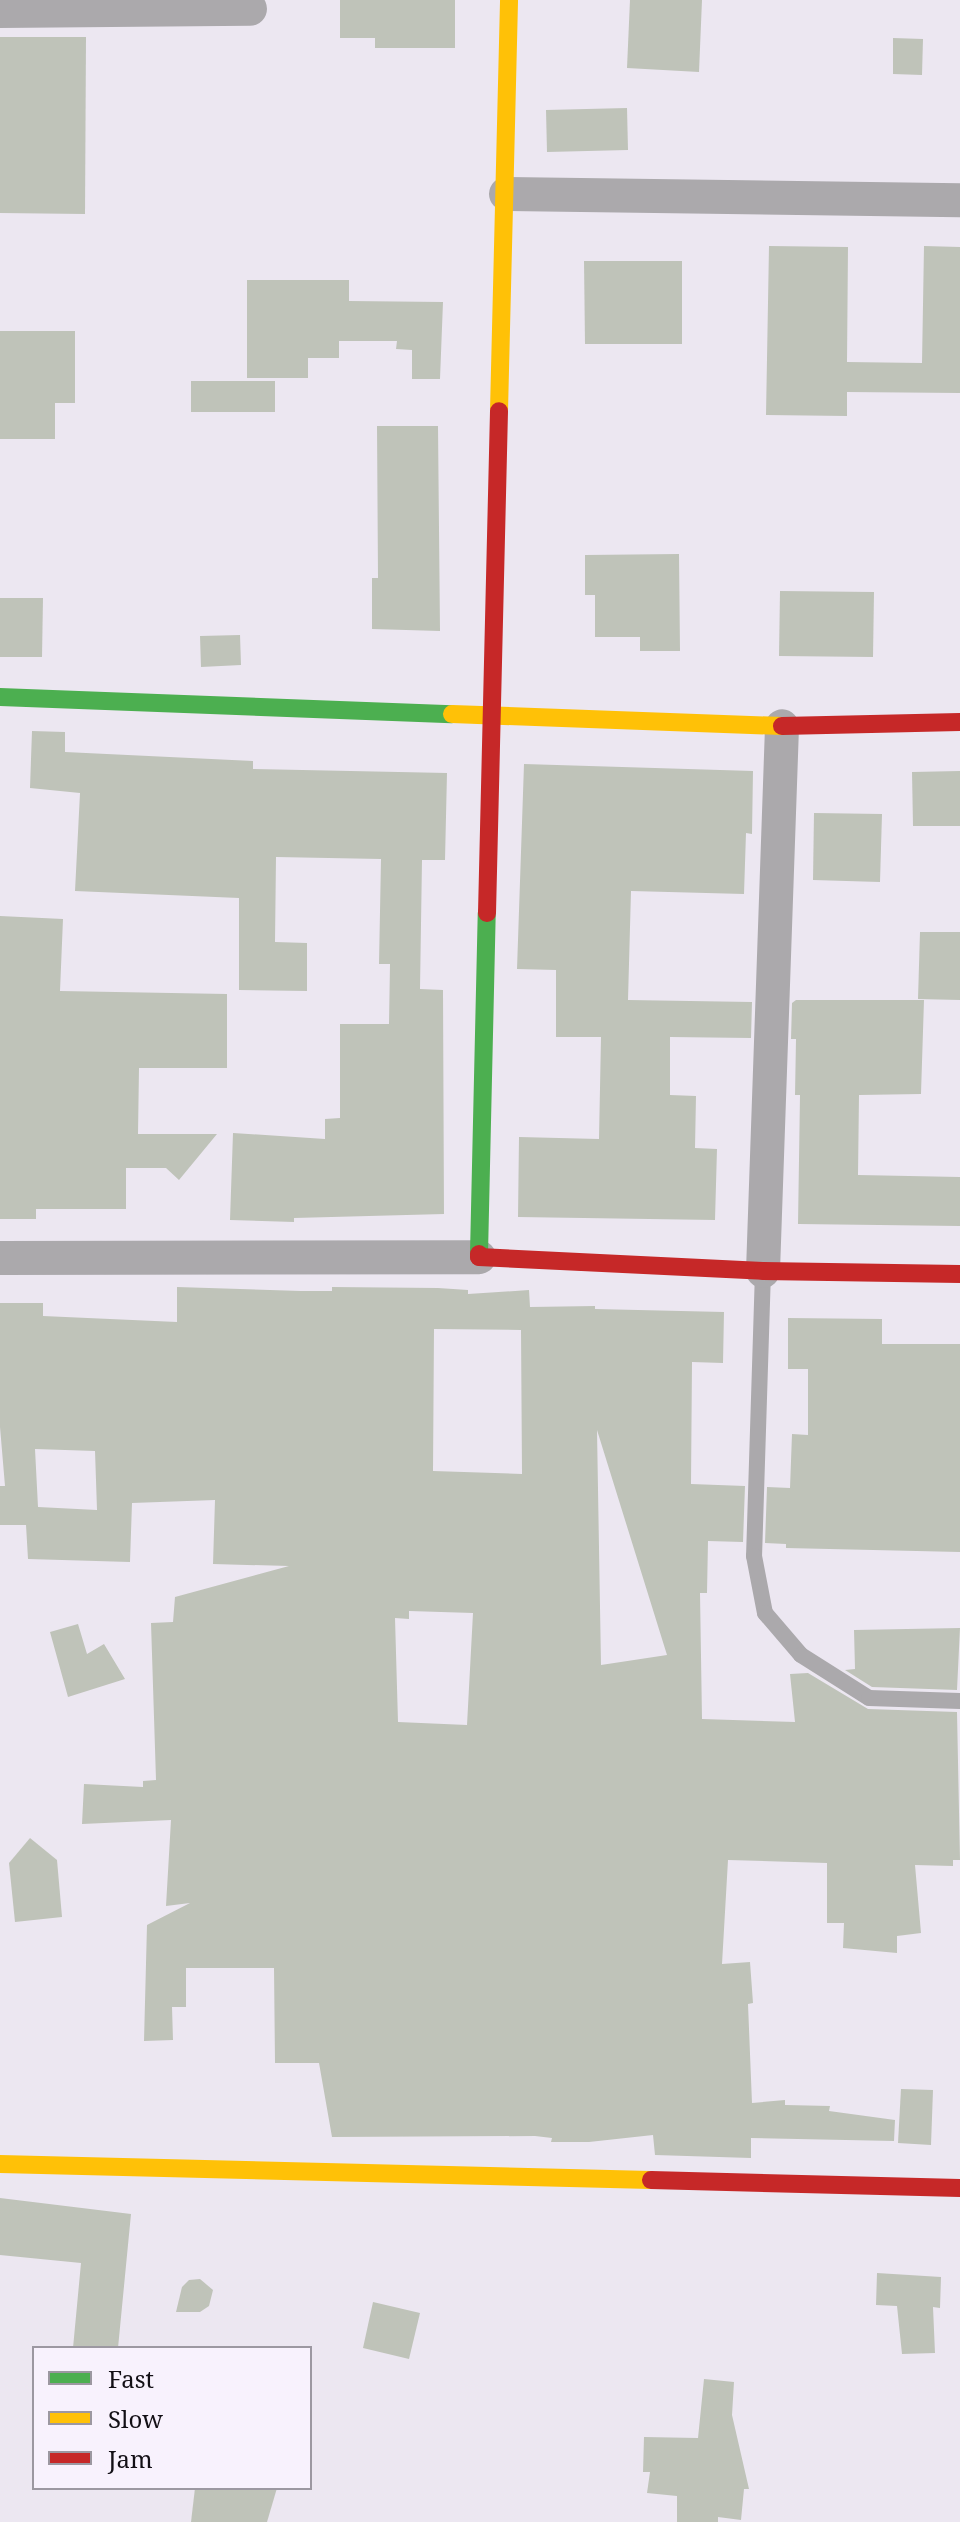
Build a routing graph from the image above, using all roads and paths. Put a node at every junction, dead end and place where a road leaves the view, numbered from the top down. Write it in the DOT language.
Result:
graph roads {
  1 [pos="509,0"];
  2 [pos="250,9"];
  3 [pos="0,11"];
  4 [pos="506,194"];
  5 [pos="960,200"];
  6 [pos="0,697"];
  7 [pos="491,714"];
  8 [pos="960,722"];
  9 [pos="782,726"];
  10 [pos="479,1257"];
  11 [pos="0,1258"];
  12 [pos="763,1271"];
  13 [pos="960,1274"];
  14 [pos="960,1701"];
  15 [pos="0,2164"];
  16 [pos="960,2188"];
  1 -- 4 [label="street"];
  2 -- 3 [label="street"];
  4 -- 5 [label="street"];
  4 -- 7 [label="street"];
  6 -- 7 [label="street"];
  7 -- 9 [label="street"];
  7 -- 10 [label="street"];
  8 -- 9 [label="street"];
  9 -- 12 [label="street"];
  10 -- 11 [label="street"];
  10 -- 12 [label="street"];
  12 -- 13 [label="street"];
  12 -- 14 [label="lane"];
  15 -- 16 [label="street"];
}
